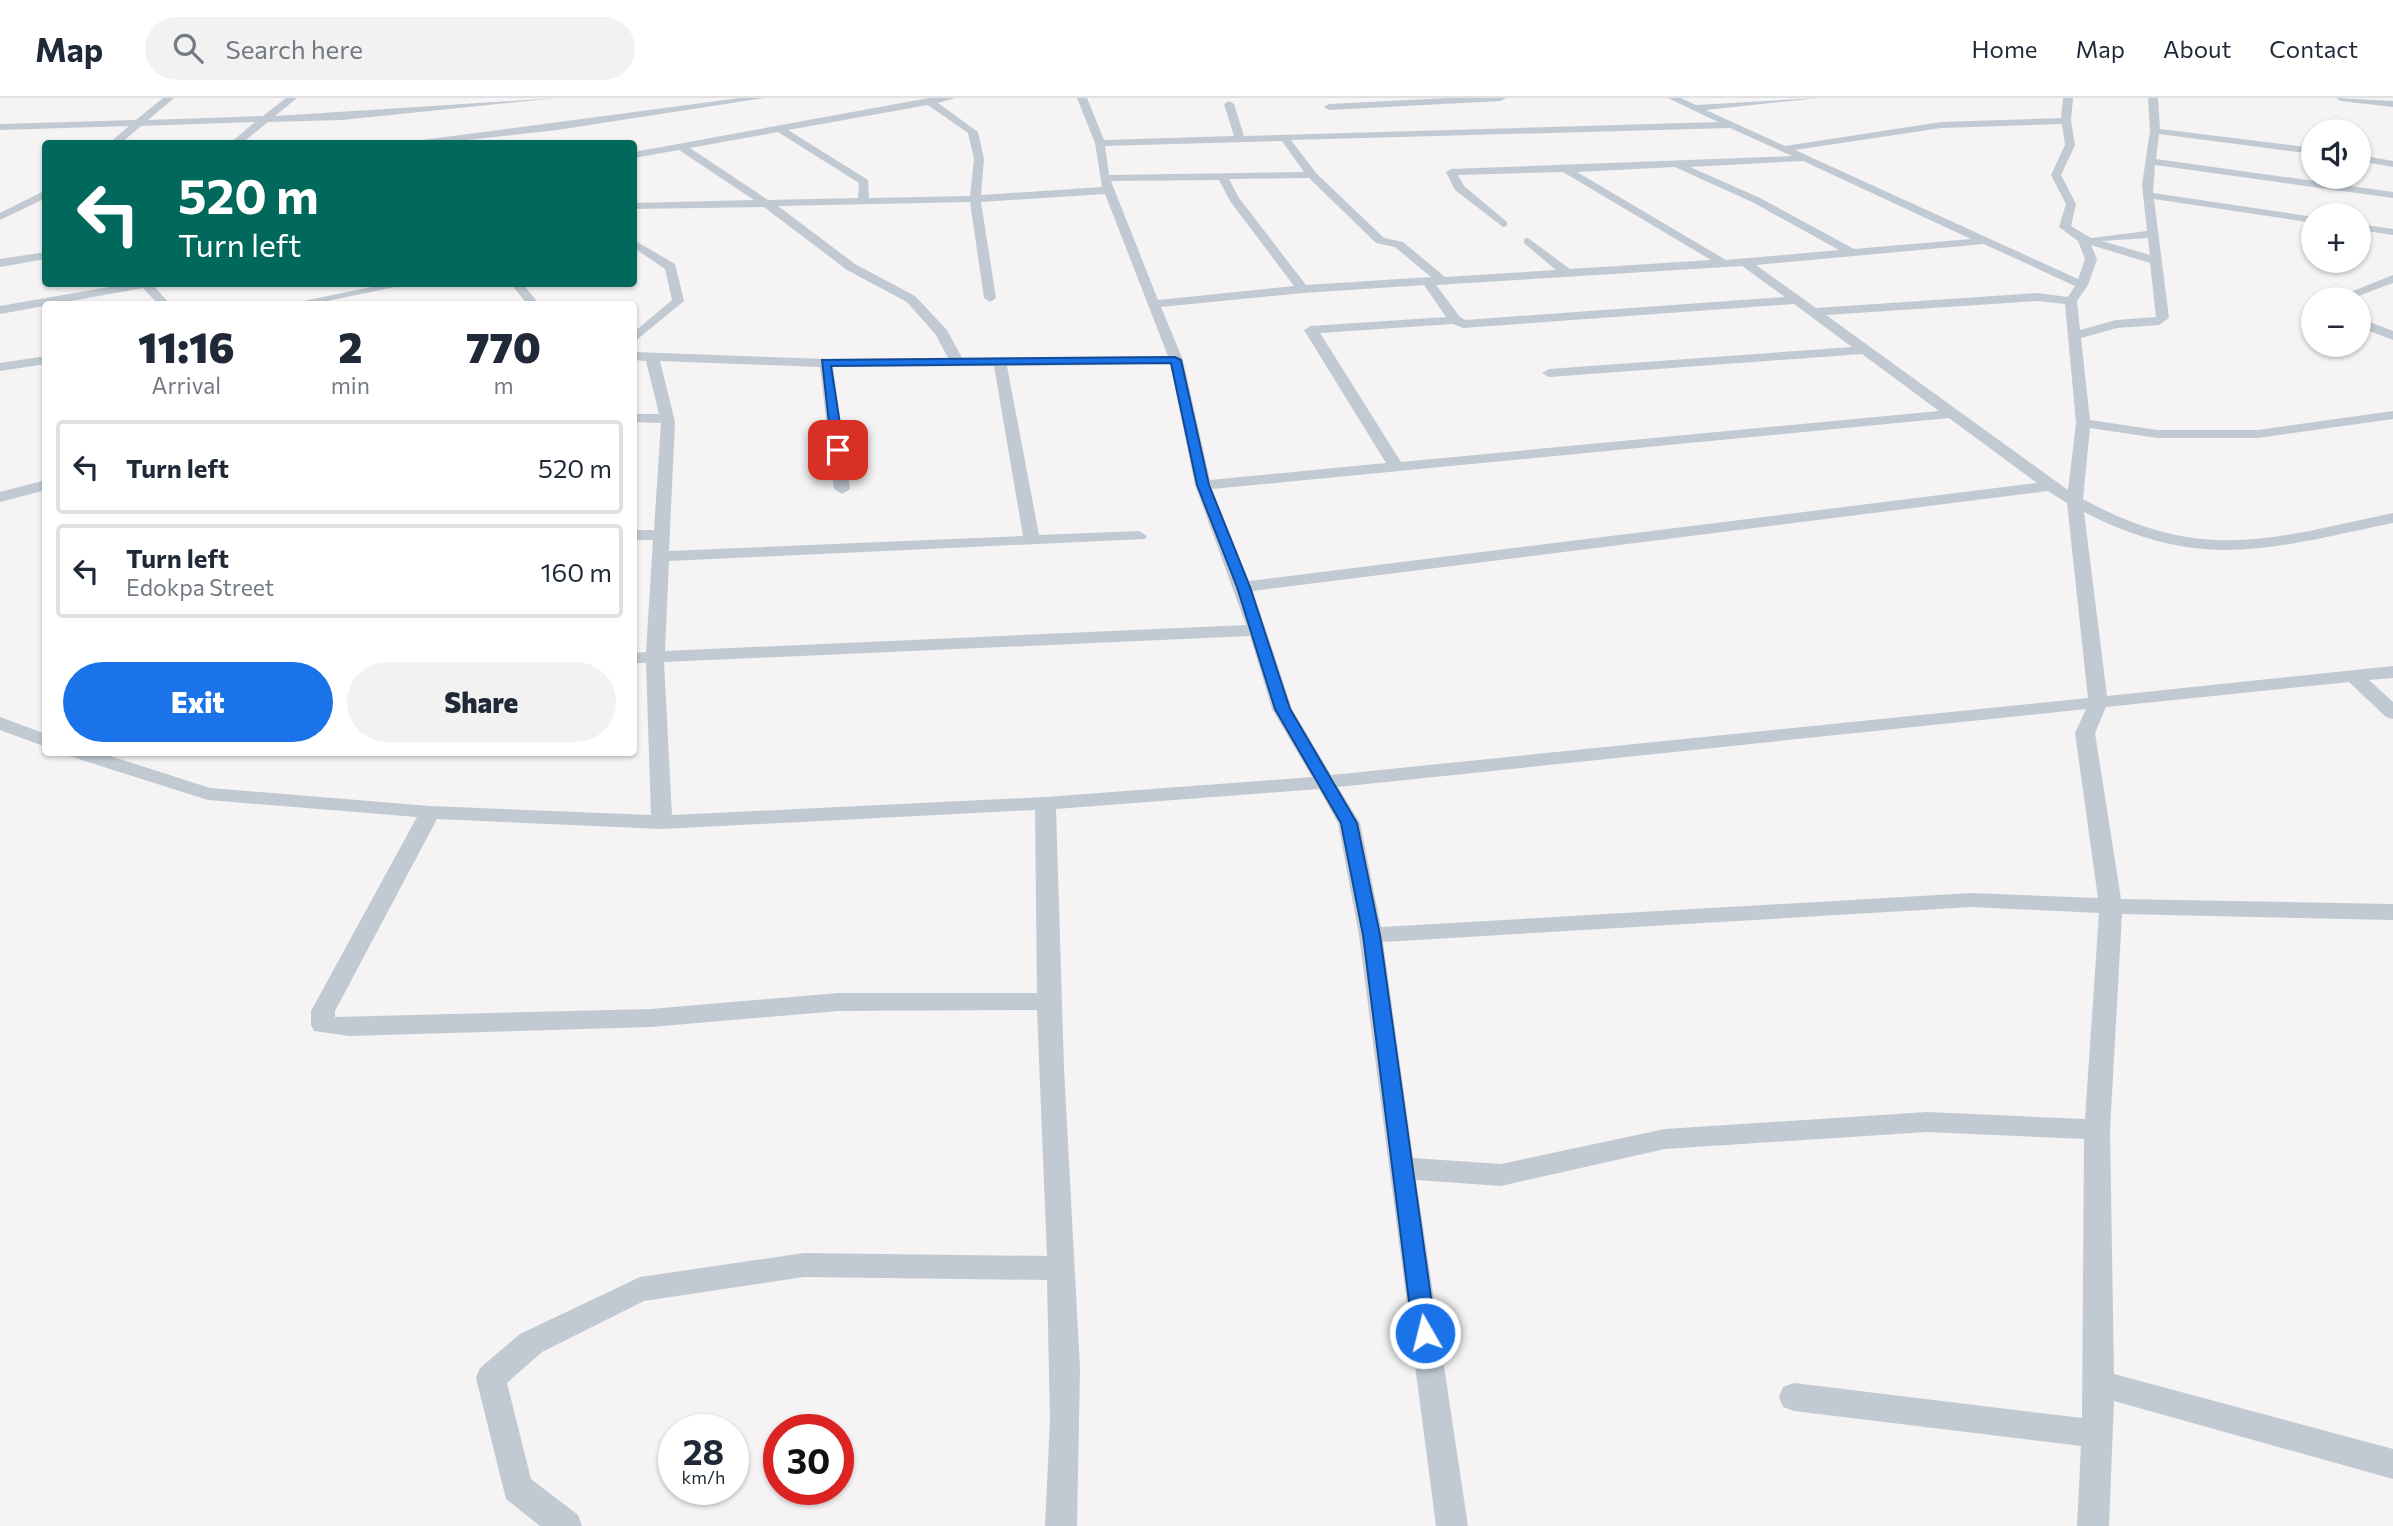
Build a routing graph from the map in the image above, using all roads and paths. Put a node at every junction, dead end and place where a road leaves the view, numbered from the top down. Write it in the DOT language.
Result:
graph roads {
  1 [pos="169,98"];
  2 [pos="292,98"];
  3 [pos="552,98"];
  4 [pos="759,98"];
  5 [pos="950,98"];
  6 [pos="1082,98"];
  7 [pos="1501,98"];
  8 [pos="1673,98"];
  9 [pos="1813,98"];
  10 [pos="2068,98"];
  11 [pos="2153,98"];
  12 [pos="2341,98"];
  13 [pos="929,101"];
  14 [pos="1326,102"];
  15 [pos="1229,104"];
  16 [pos="2393,104"];
  17 [pos="1692,108"];
  18 [pos="1334,117"];
  19 [pos="264,120"];
  20 [pos="2066,121"];
  21 [pos="141,123"];
  22 [pos="1730,125"];
  23 [pos="0,127"];
  24 [pos="1339,128"];
  25 [pos="780,129"];
  26 [pos="2155,131"];
  27 [pos="1344,139"];
  28 [pos="118,140"];
  29 [pos="239,140"];
  30 [pos="435,140"];
  31 [pos="1286,140"];
  32 [pos="1241,141"];
  33 [pos="1100,143"];
  34 [pos="683,148"];
  35 [pos="2301,148"];
  36 [pos="1783,149"];
  37 [pos="637,155"];
  38 [pos="1805,159"];
  39 [pos="2371,160"];
  40 [pos="2151,161"];
  41 [pos="1672,163"];
  42 [pos="2393,163"];
  43 [pos="1564,169"];
  44 [pos="1312,175"];
  45 [pos="1222,176"];
  46 [pos="1108,184"];
  47 [pos="42,195"];
  48 [pos="2148,195"];
  49 [pos="2393,195"];
  50 [pos="975,199"];
  51 [pos="863,200"];
  52 [pos="762,202"];
  53 [pos="637,206"];
  54 [pos="0,217"];
  55 [pos="2301,218"];
  56 [pos="1503,224"];
  57 [pos="2371,228"];
  58 [pos="2393,232"];
  59 [pos="2153,234"];
  60 [pos="2083,239"];
  61 [pos="1528,241"];
  62 [pos="1984,241"];
  63 [pos="637,245"];
  64 [pos="1851,253"];
  65 [pos="42,256"];
  66 [pos="2157,261"];
  67 [pos="1722,262"];
  68 [pos="1745,262"];
  69 [pos="0,263"];
  70 [pos="1567,273"];
  71 [pos="2393,280"];
  72 [pos="1444,282"];
  73 [pos="1429,283"];
  74 [pos="128,287"];
  75 [pos="148,287"];
  76 [pos="387,287"];
  77 [pos="519,287"];
  78 [pos="2371,288"];
  79 [pos="1303,289"];
  80 [pos="2077,293"];
  81 [pos="990,298"];
  82 [pos="1797,300"];
  83 [pos="50,301"];
  84 [pos="160,301"];
  85 [pos="311,301"];
  86 [pos="531,301"];
  87 [pos="42,302"];
  88 [pos="1153,304"];
  89 [pos="0,310"];
  90 [pos="1814,313"];
  91 [pos="1455,320"];
  92 [pos="2371,326"];
  93 [pos="637,335"];
  94 [pos="2077,335"];
  95 [pos="2393,336"];
  96 [pos="1864,350"];
  97 [pos="643,356"];
  98 [pos="1175,360"];
  99 [pos="42,361"];
  100 [pos="826,363"];
  101 [pos="958,363"];
  102 [pos="1000,363"];
  103 [pos="0,367"];
  104 [pos="1549,373"];
  105 [pos="1949,414"];
  106 [pos="2393,415"];
  107 [pos="637,418"];
  108 [pos="665,419"];
  109 [pos="2083,423"];
  110 [pos="1395,465"];
  111 [pos="1203,485"];
  112 [pos="42,486"];
  113 [pos="2051,486"];
  114 [pos="842,489"];
  115 [pos="0,497"];
  116 [pos="2075,502"];
  117 [pos="2393,518"];
  118 [pos="637,535"];
  119 [pos="661,535"];
  120 [pos="1139,536"];
  121 [pos="1032,541"];
  122 [pos="660,556"];
  123 [pos="1243,587"];
  124 [pos="1256,630"];
  125 [pos="637,658"];
  126 [pos="655,658"];
  127 [pos="2393,672"];
  128 [pos="2356,678"];
  129 [pos="2098,704"];
  130 [pos="2393,713"];
  131 [pos="0,723"];
  132 [pos="42,739"];
  133 [pos="104,757"];
  134 [pos="1326,782"];
  135 [pos="1045,803"];
  136 [pos="430,812"];
  137 [pos="662,822"];
  138 [pos="2111,906"];
  139 [pos="2393,912"];
  140 [pos="1371,935"];
  141 [pos="1050,1001"];
  142 [pos="2097,1130"];
  143 [pos="1401,1168"];
  144 [pos="1062,1268"];
  145 [pos="2099,1382"];
  146 [pos="1794,1397"];
  147 [pos="2097,1434"];
  148 [pos="2393,1464"];
  149 [pos="566,1526"];
  150 [pos="1060,1526"];
  151 [pos="1452,1526"];
  152 [pos="2093,1526"];
  1 -- 21 [label="street"];
  2 -- 19 [label="street"];
  3 -- 19 [label="street"];
  4 -- 30 [label="street"];
  5 -- 13 [label="street"];
  6 -- 33 [label="street"];
  7 -- 14 [label="street"];
  8 -- 17 [label="street"];
  9 -- 17 [label="street"];
  10 -- 20 [label="street"];
  11 -- 26 [label="street"];
  12 -- 16 [label="street"];
  13 -- 25 [label="street"];
  13 -- 50 [label="street"];
  14 -- 18 [label="street"];
  15 -- 32 [label="street"];
  17 -- 22 [label="street"];
  19 -- 21 [label="street"];
  19 -- 29 [label="street"];
  20 -- 36 [label="street"];
  20 -- 60 [label="street"];
  21 -- 23 [label="street"];
  21 -- 28 [label="street"];
  22 -- 27 [label="street"];
  22 -- 36 [label="street"];
  24 -- 27 [label="street"];
  25 -- 34 [label="street"];
  25 -- 51 [label="street"];
  26 -- 35 [label="street"];
  26 -- 40 [label="street"];
  27 -- 31 [label="street"];
  31 -- 32 [label="street"];
  31 -- 44 [label="street"];
  32 -- 33 [label="street"];
  33 -- 46 [label="street"];
  34 -- 37 [label="street"];
  34 -- 52 [label="street"];
  36 -- 38 [label="street"];
  38 -- 41 [label="street"];
  38 -- 62 [label="street"];
  39 -- 42 [label="street"];
  40 -- 48 [label="street"];
  40 -- 49 [label="street"];
  41 -- 43 [label="street"];
  41 -- 64 [label="street"];
  43 -- 56 [label="street"];
  43 -- 67 [label="street"];
  44 -- 45 [label="street"];
  44 -- 72 [label="street"];
  45 -- 46 [label="street"];
  45 -- 79 [label="street"];
  46 -- 50 [label="street"];
  46 -- 88 [label="street"];
  47 -- 54 [label="street"];
  48 -- 55 [label="street"];
  48 -- 59 [label="street"];
  50 -- 51 [label="street"];
  50 -- 81 [label="street"];
  51 -- 52 [label="street"];
  52 -- 53 [label="street"];
  52 -- 101 [label="street"];
  57 -- 58 [label="street"];
  59 -- 60 [label="street"];
  59 -- 66 [label="street"];
  60 -- 66 [label="street"];
  60 -- 80 [label="street"];
  61 -- 70 [label="street"];
  62 -- 64 [label="street"];
  62 -- 80 [label="street"];
  63 -- 93 [label="street"];
  64 -- 68 [label="street"];
  65 -- 69 [label="street"];
  66 -- 94 [label="street"];
  67 -- 68 [label="street"];
  67 -- 70 [label="street"];
  68 -- 82 [label="street"];
  70 -- 72 [label="street"];
  71 -- 78 [label="street"];
  72 -- 73 [label="street"];
  73 -- 79 [label="street"];
  73 -- 91 [label="street"];
  74 -- 83 [label="street"];
  75 -- 84 [label="street"];
  76 -- 85 [label="street"];
  77 -- 86 [label="street"];
  79 -- 88 [label="street"];
  80 -- 90 [label="street"];
  80 -- 94 [label="street"];
  82 -- 90 [label="street"];
  82 -- 91 [label="street"];
  87 -- 89 [label="street"];
  88 -- 98 [label="street"];
  90 -- 96 [label="street"];
  91 -- 110 [label="street"];
  92 -- 95 [label="street"];
  94 -- 109 [label="street"];
  96 -- 104 [label="street"];
  96 -- 105 [label="street"];
  97 -- 100 [label="street"];
  97 -- 108 [label="street"];
  98 -- 102 [label="street"];
  98 -- 111 [label="street"];
  99 -- 103 [label="street"];
  100 -- 101 [label="street"];
  100 -- 114 [label="street"];
  101 -- 102 [label="street"];
  102 -- 121 [label="street"];
  105 -- 110 [label="street"];
  105 -- 113 [label="street"];
  106 -- 109 [label="street"];
  107 -- 108 [label="street"];
  108 -- 119 [label="street"];
  109 -- 116 [label="street"];
  110 -- 111 [label="street"];
  111 -- 123 [label="street"];
  112 -- 115 [label="street"];
  113 -- 116 [label="street"];
  113 -- 123 [label="street"];
  116 -- 117 [label="street"];
  116 -- 129 [label="street"];
  118 -- 119 [label="street"];
  119 -- 122 [label="street"];
  120 -- 121 [label="street"];
  121 -- 122 [label="street"];
  122 -- 126 [label="street"];
  123 -- 124 [label="street"];
  124 -- 126 [label="street"];
  124 -- 134 [label="street"];
  125 -- 126 [label="street"];
  126 -- 137 [label="street"];
  127 -- 128 [label="street"];
  128 -- 129 [label="street"];
  128 -- 130 [label="street"];
  129 -- 134 [label="street"];
  129 -- 138 [label="street"];
  131 -- 132 [label="street"];
  133 -- 136 [label="street"];
  134 -- 135 [label="street"];
  134 -- 140 [label="street"];
  135 -- 137 [label="street"];
  135 -- 141 [label="street"];
  136 -- 137 [label="street"];
  136 -- 141 [label="street"];
  138 -- 139 [label="street"];
  138 -- 140 [label="street"];
  138 -- 142 [label="street"];
  140 -- 143 [label="street"];
  141 -- 144 [label="street"];
  142 -- 143 [label="street"];
  142 -- 145 [label="street"];
  143 -- 151 [label="street"];
  144 -- 149 [label="street"];
  144 -- 150 [label="street"];
  145 -- 147 [label="street"];
  145 -- 148 [label="street"];
  146 -- 147 [label="street"];
  147 -- 152 [label="street"];
}
